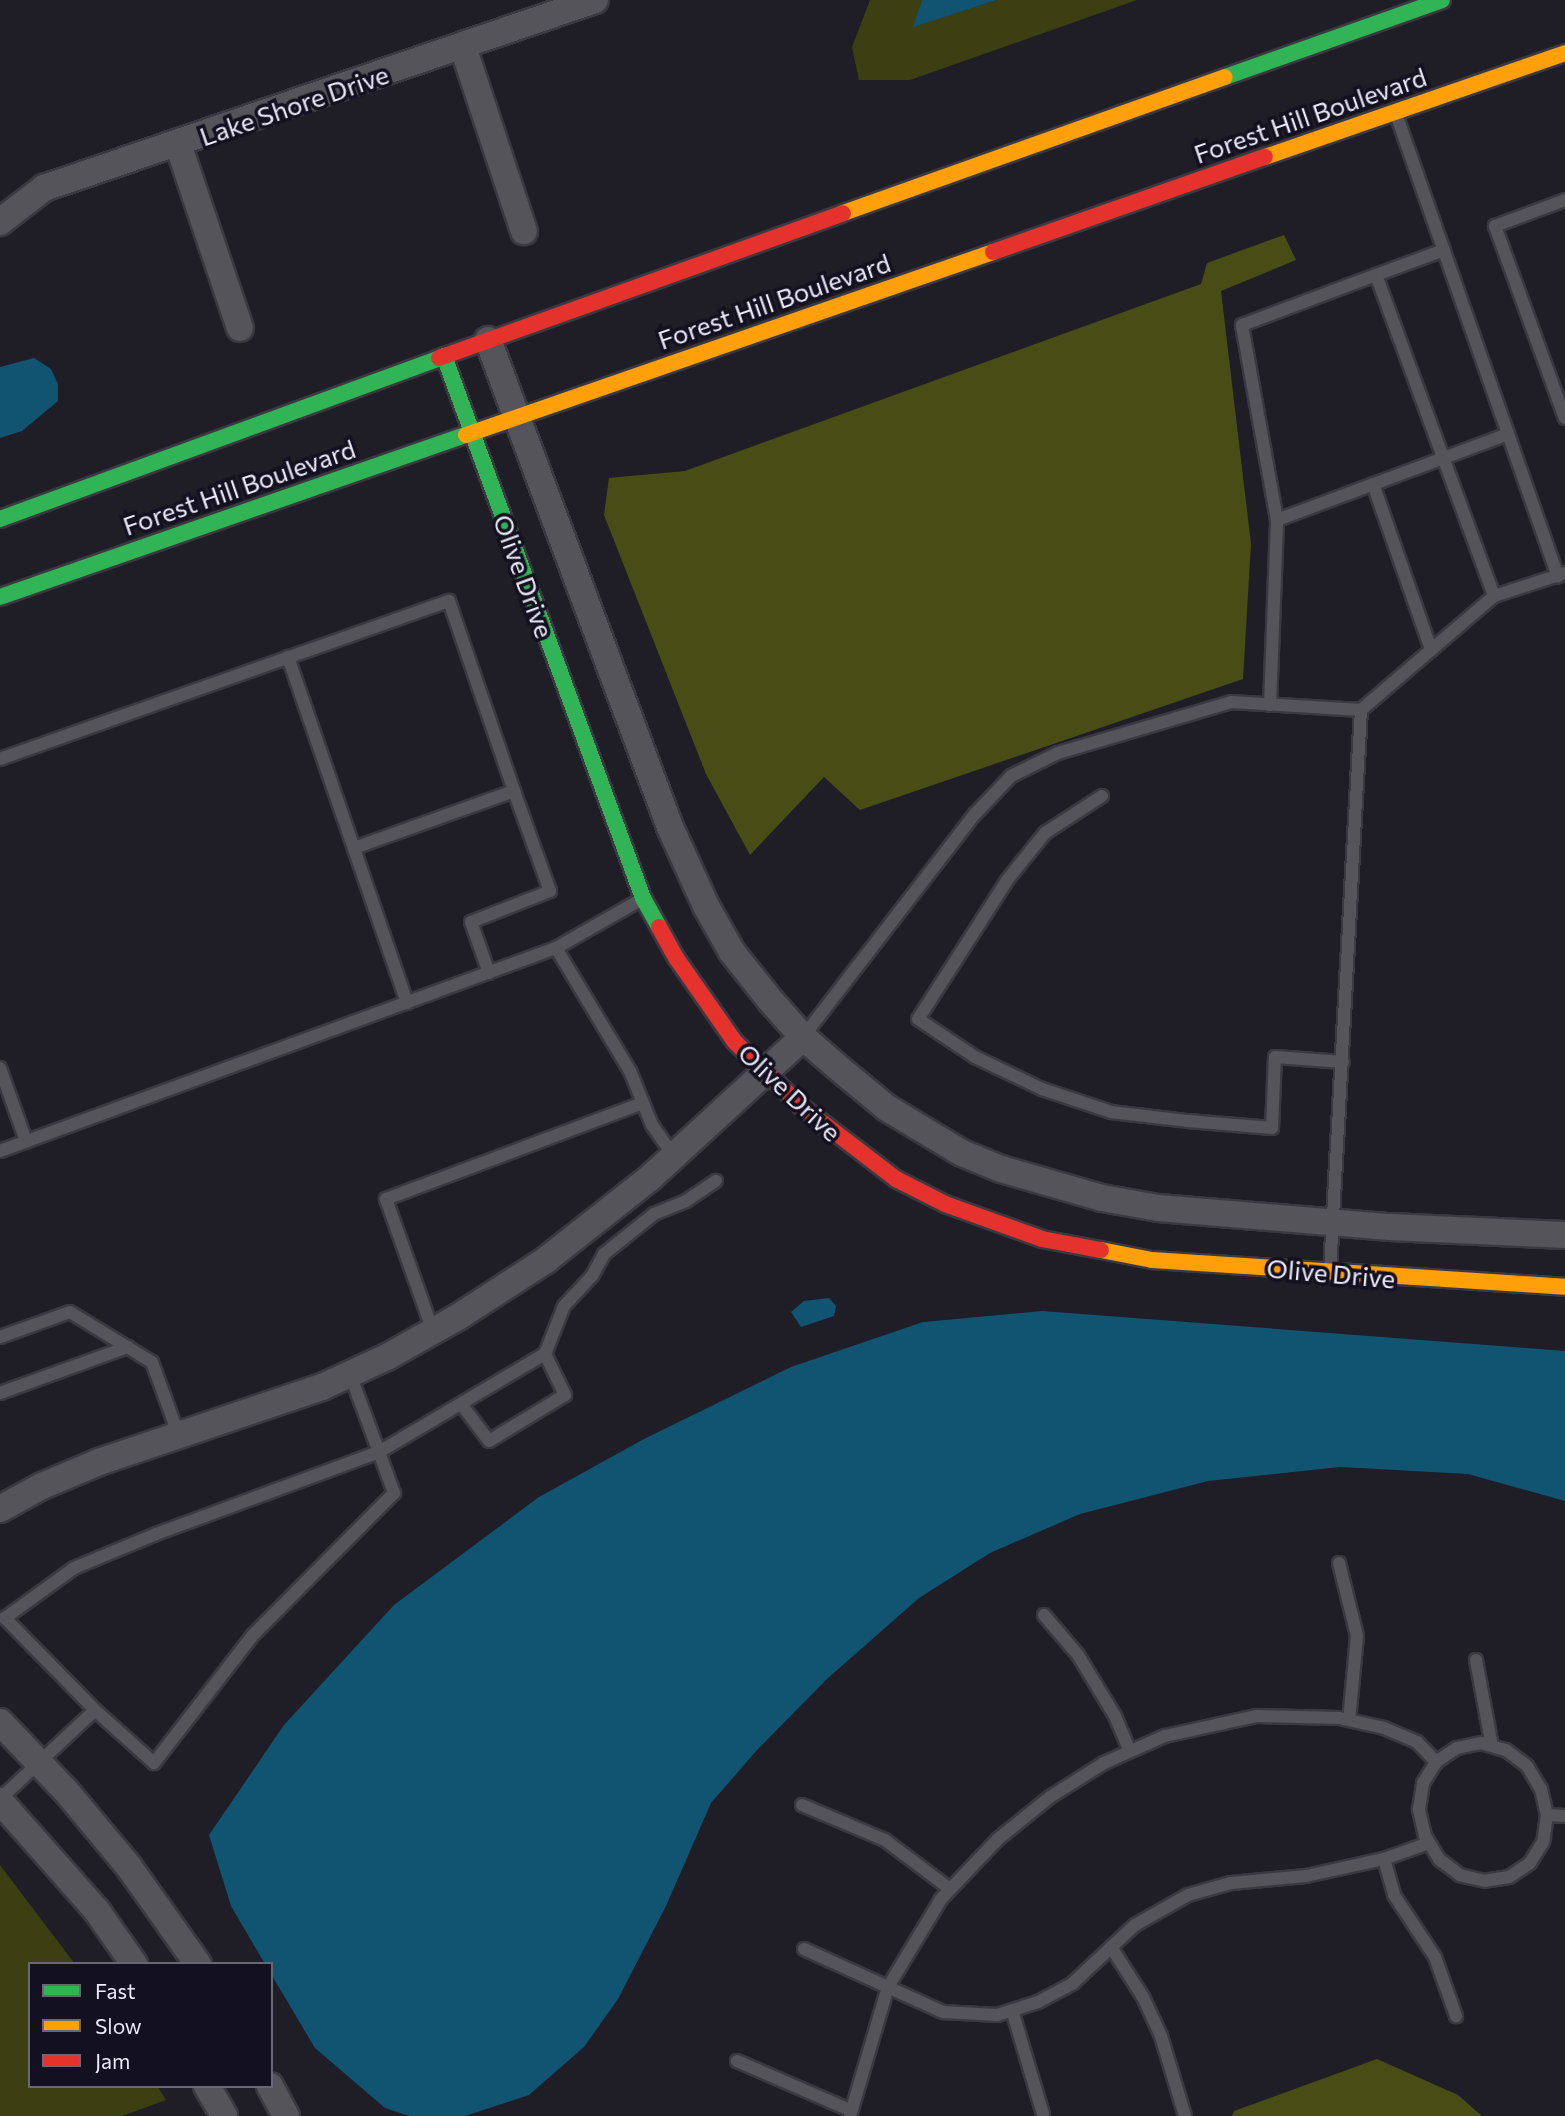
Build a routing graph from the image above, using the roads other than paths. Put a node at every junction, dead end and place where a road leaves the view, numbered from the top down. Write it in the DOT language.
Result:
graph roads {
  1 [pos="595,0"];
  2 [pos="1442,0"];
  3 [pos="463,47"];
  4 [pos="1565,53"];
  5 [pos="1395,112"];
  6 [pos="178,144"];
  7 [pos="1565,200"];
  8 [pos="0,222"];
  9 [pos="524,231"];
  10 [pos="1444,250"];
  11 [pos="1376,275"];
  12 [pos="240,328"];
  13 [pos="488,340"];
  14 [pos="444,356"];
  15 [pos="515,416"];
  16 [pos="1565,418"];
  17 [pos="471,431"];
  18 [pos="1508,434"];
  19 [pos="1443,457"];
  20 [pos="1373,484"];
  21 [pos="0,519"];
  22 [pos="1277,520"];
  23 [pos="1562,574"];
  24 [pos="1494,596"];
  25 [pos="0,597"];
  26 [pos="1431,650"];
  27 [pos="288,657"];
  28 [pos="1270,705"];
  29 [pos="1361,710"];
  30 [pos="0,759"];
  31 [pos="514,791"];
  32 [pos="1102,796"];
  33 [pos="354,848"];
  34 [pos="643,898"];
  35 [pos="556,948"];
  36 [pos="489,973"];
  37 [pos="407,1003"];
  38 [pos="803,1037"];
  39 [pos="1343,1062"];
  40 [pos="0,1068"];
  41 [pos="764,1073"];
  42 [pos="643,1103"];
  43 [pos="26,1141"];
  44 [pos="0,1151"];
  45 [pos="674,1156"];
  46 [pos="716,1181"];
  47 [pos="1335,1221"];
  48 [pos="1565,1236"];
  49 [pos="1330,1272"];
  50 [pos="1565,1287"];
  51 [pos="433,1331"];
  52 [pos="0,1337"];
  53 [pos="128,1347"];
  54 [pos="545,1354"];
  55 [pos="350,1374"];
  56 [pos="0,1393"];
  57 [pos="461,1404"];
  58 [pos="179,1436"];
  59 [pos="379,1451"];
  60 [pos="0,1509"];
  61 [pos="1339,1563"];
  62 [pos="1044,1615"];
  63 [pos="1476,1660"];
  64 [pos="95,1710"];
  65 [pos="1349,1720"];
  66 [pos="0,1722"];
  67 [pos="1492,1746"];
  68 [pos="1130,1751"];
  69 [pos="39,1762"];
  70 [pos="1436,1762"];
  71 [pos="0,1800"];
  72 [pos="803,1805"];
  73 [pos="1547,1815"];
  74 [pos="1565,1816"];
  75 [pos="1429,1843"];
  76 [pos="1384,1859"];
  77 [pos="950,1889"];
  78 [pos="1111,1947"];
  79 [pos="804,1949"];
  80 [pos="133,1962"];
  81 [pos="197,1962"];
  82 [pos="888,1987"];
  83 [pos="1012,2010"];
  84 [pos="1456,2016"];
  85 [pos="737,2061"];
  86 [pos="208,2088"];
  87 [pos="271,2088"];
  88 [pos="1043,2113"];
  89 [pos="851,2114"];
  90 [pos="224,2116"];
  91 [pos="286,2116"];
  92 [pos="1185,2116"];
  1 -- 3 [label="street, Lake Shore Drive"];
  2 -- 13 [label="main road, Forest Hill Boulevard"];
  3 -- 6 [label="street, Lake Shore Drive"];
  3 -- 9 [label="street"];
  4 -- 5 [label="main road, Forest Hill Boulevard"];
  5 -- 10 [label="lane"];
  5 -- 15 [label="main road, Forest Hill Boulevard"];
  6 -- 8 [label="street, Lake Shore Drive"];
  6 -- 12 [label="street"];
  7 -- 16 [label="lane"];
  10 -- 11 [label="lane"];
  10 -- 18 [label="lane"];
  11 -- 19 [label="lane"];
  11 -- 22 [label="lane"];
  13 -- 14 [label="main road, Forest Hill Boulevard"];
  13 -- 15 [label="street, Olive Drive"];
  14 -- 17 [label="main road, Olive Drive"];
  14 -- 21 [label="main road, Forest Hill Boulevard"];
  15 -- 17 [label="main road, Forest Hill Boulevard"];
  15 -- 38 [label="street, Olive Drive"];
  17 -- 25 [label="main road, Forest Hill Boulevard"];
  17 -- 34 [label="main road, Olive Drive"];
  18 -- 19 [label="lane"];
  18 -- 23 [label="lane"];
  19 -- 20 [label="lane"];
  19 -- 24 [label="lane"];
  20 -- 22 [label="lane"];
  20 -- 26 [label="lane"];
  22 -- 28 [label="lane"];
  23 -- 24 [label="lane"];
  24 -- 26 [label="lane"];
  26 -- 29 [label="lane"];
  27 -- 30 [label="lane"];
  27 -- 31 [label="lane"];
  27 -- 33 [label="lane"];
  28 -- 29 [label="lane"];
  28 -- 38 [label="lane"];
  29 -- 39 [label="lane"];
  31 -- 33 [label="lane"];
  31 -- 36 [label="lane"];
  32 -- 39 [label="lane"];
  33 -- 37 [label="lane"];
  34 -- 35 [label="lane"];
  34 -- 41 [label="main road, Olive Drive"];
  35 -- 36 [label="lane"];
  35 -- 42 [label="lane"];
  36 -- 37 [label="lane"];
  37 -- 43 [label="lane"];
  38 -- 41 [label="street"];
  38 -- 47 [label="street, Olive Drive"];
  39 -- 47 [label="lane"];
  40 -- 43 [label="lane"];
  41 -- 45 [label="street"];
  41 -- 49 [label="main road, Olive Drive"];
  42 -- 45 [label="lane"];
  42 -- 51 [label="lane"];
  43 -- 44 [label="lane"];
  45 -- 51 [label="street"];
  46 -- 54 [label="lane"];
  47 -- 48 [label="street, Olive Drive"];
  47 -- 49 [label="lane"];
  49 -- 50 [label="main road, Olive Drive"];
  51 -- 55 [label="street"];
  52 -- 53 [label="lane"];
  53 -- 56 [label="lane"];
  53 -- 58 [label="lane"];
  54 -- 57 [label="lane"];
  54 -- 57 [label="lane"];
  55 -- 58 [label="street"];
  55 -- 59 [label="lane"];
  57 -- 59 [label="lane"];
  58 -- 60 [label="street"];
  59 -- 64 [label="lane"];
  59 -- 64 [label="lane"];
  61 -- 65 [label="lane"];
  62 -- 68 [label="lane"];
  63 -- 67 [label="lane"];
  64 -- 69 [label="lane"];
  65 -- 68 [label="lane"];
  65 -- 70 [label="lane"];
  66 -- 69 [label="street"];
  67 -- 70 [label="lane"];
  67 -- 73 [label="lane"];
  68 -- 77 [label="lane"];
  69 -- 71 [label="lane"];
  69 -- 81 [label="street"];
  70 -- 75 [label="lane"];
  71 -- 80 [label="street"];
  72 -- 77 [label="lane"];
  73 -- 74 [label="lane"];
  73 -- 75 [label="lane"];
  75 -- 76 [label="lane"];
  76 -- 78 [label="lane"];
  76 -- 84 [label="lane"];
  77 -- 82 [label="lane"];
  78 -- 83 [label="lane"];
  78 -- 92 [label="lane"];
  79 -- 82 [label="lane"];
  82 -- 83 [label="lane"];
  82 -- 89 [label="lane"];
  83 -- 88 [label="lane"];
  85 -- 89 [label="lane"];
  86 -- 90 [label="street"];
  87 -- 91 [label="street"];
}
